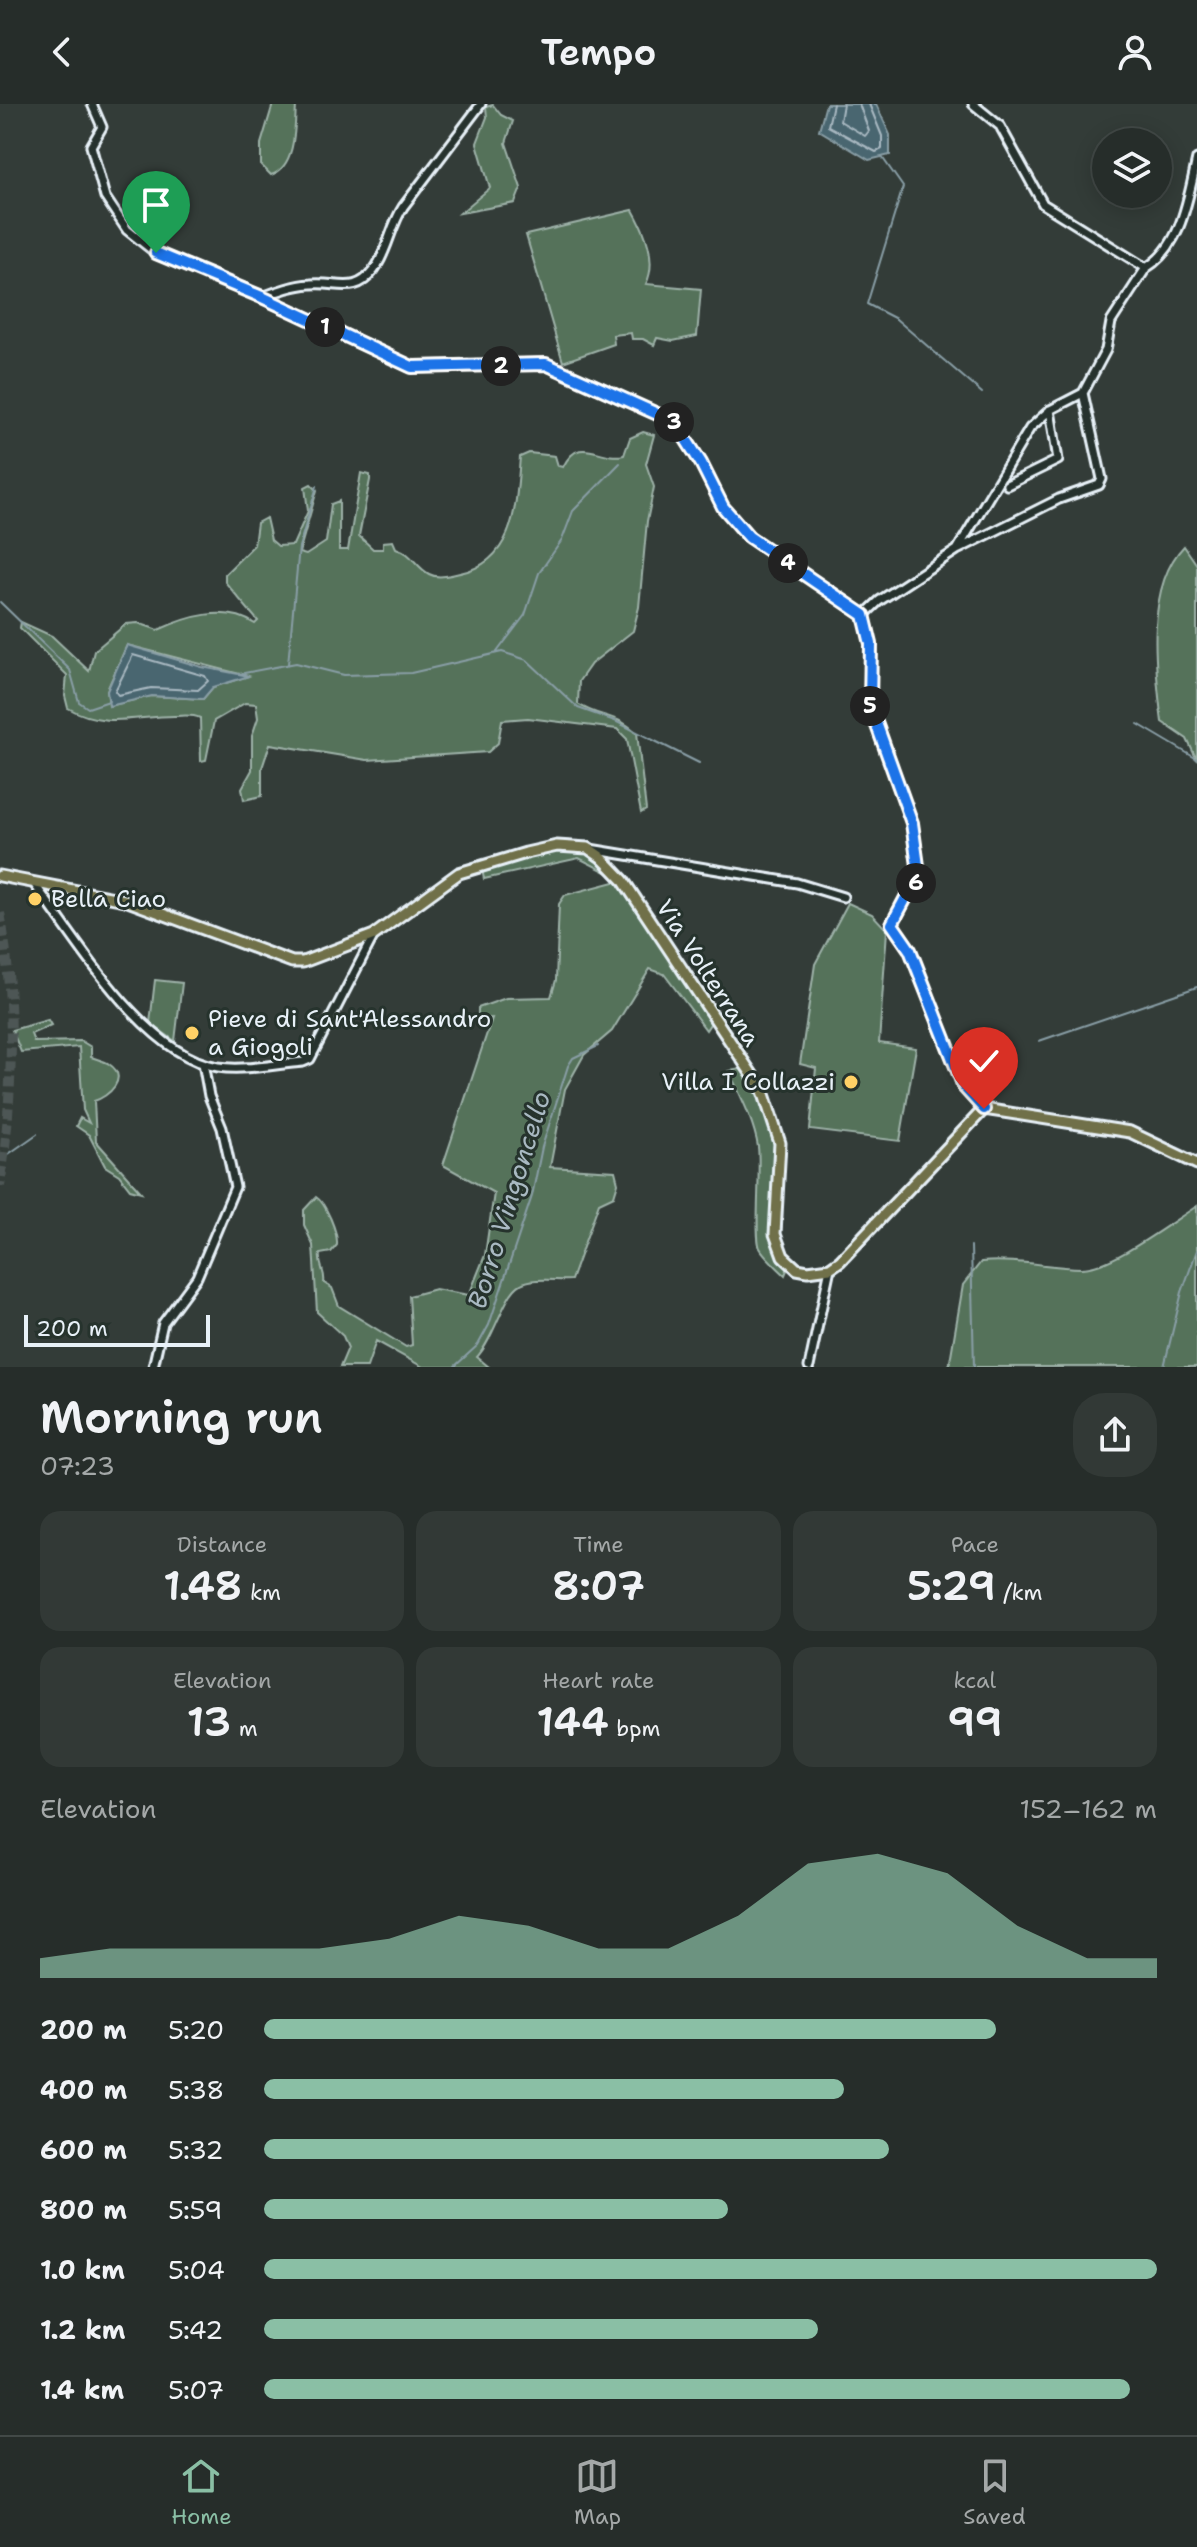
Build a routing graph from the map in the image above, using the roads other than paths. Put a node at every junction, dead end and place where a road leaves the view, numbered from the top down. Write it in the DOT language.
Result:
graph roads {
  1 [pos="92,104"];
  2 [pos="481,104"];
  3 [pos="973,104"];
  4 [pos="1197,159"];
  5 [pos="1146,268"];
  6 [pos="262,297"];
  7 [pos="1083,393"];
  8 [pos="1050,410"];
  9 [pos="1007,485"];
  10 [pos="957,550"];
  11 [pos="864,615"];
  12 [pos="588,848"];
  13 [pos="0,876"];
  14 [pos="35,885"];
  15 [pos="843,897"];
  16 [pos="374,935"];
  17 [pos="203,1063"];
  18 [pos="984,1109"];
  19 [pos="1197,1164"];
  20 [pos="830,1268"];
  21 [pos="153,1367"];
  22 [pos="809,1367"];
  1 -- 6 [label="street"];
  2 -- 6 [label="street"];
  3 -- 5 [label="street"];
  4 -- 5 [label="street"];
  5 -- 7 [label="street"];
  6 -- 11 [label="street"];
  7 -- 8 [label="street"];
  7 -- 10 [label="street"];
  8 -- 9 [label="street"];
  8 -- 10 [label="street"];
  10 -- 11 [label="street"];
  11 -- 18 [label="street"];
  12 -- 15 [label="street, Via Volterrana"];
  12 -- 16 [label="main road, Via Volterrana"];
  12 -- 20 [label="main road, Via Volterrana"];
  13 -- 14 [label="main road, Via Volterrana"];
  14 -- 16 [label="main road, Via Volterrana"];
  14 -- 17 [label="street"];
  16 -- 17 [label="street"];
  17 -- 21 [label="street"];
  18 -- 19 [label="main road"];
  18 -- 20 [label="main road"];
  20 -- 22 [label="street"];
}
